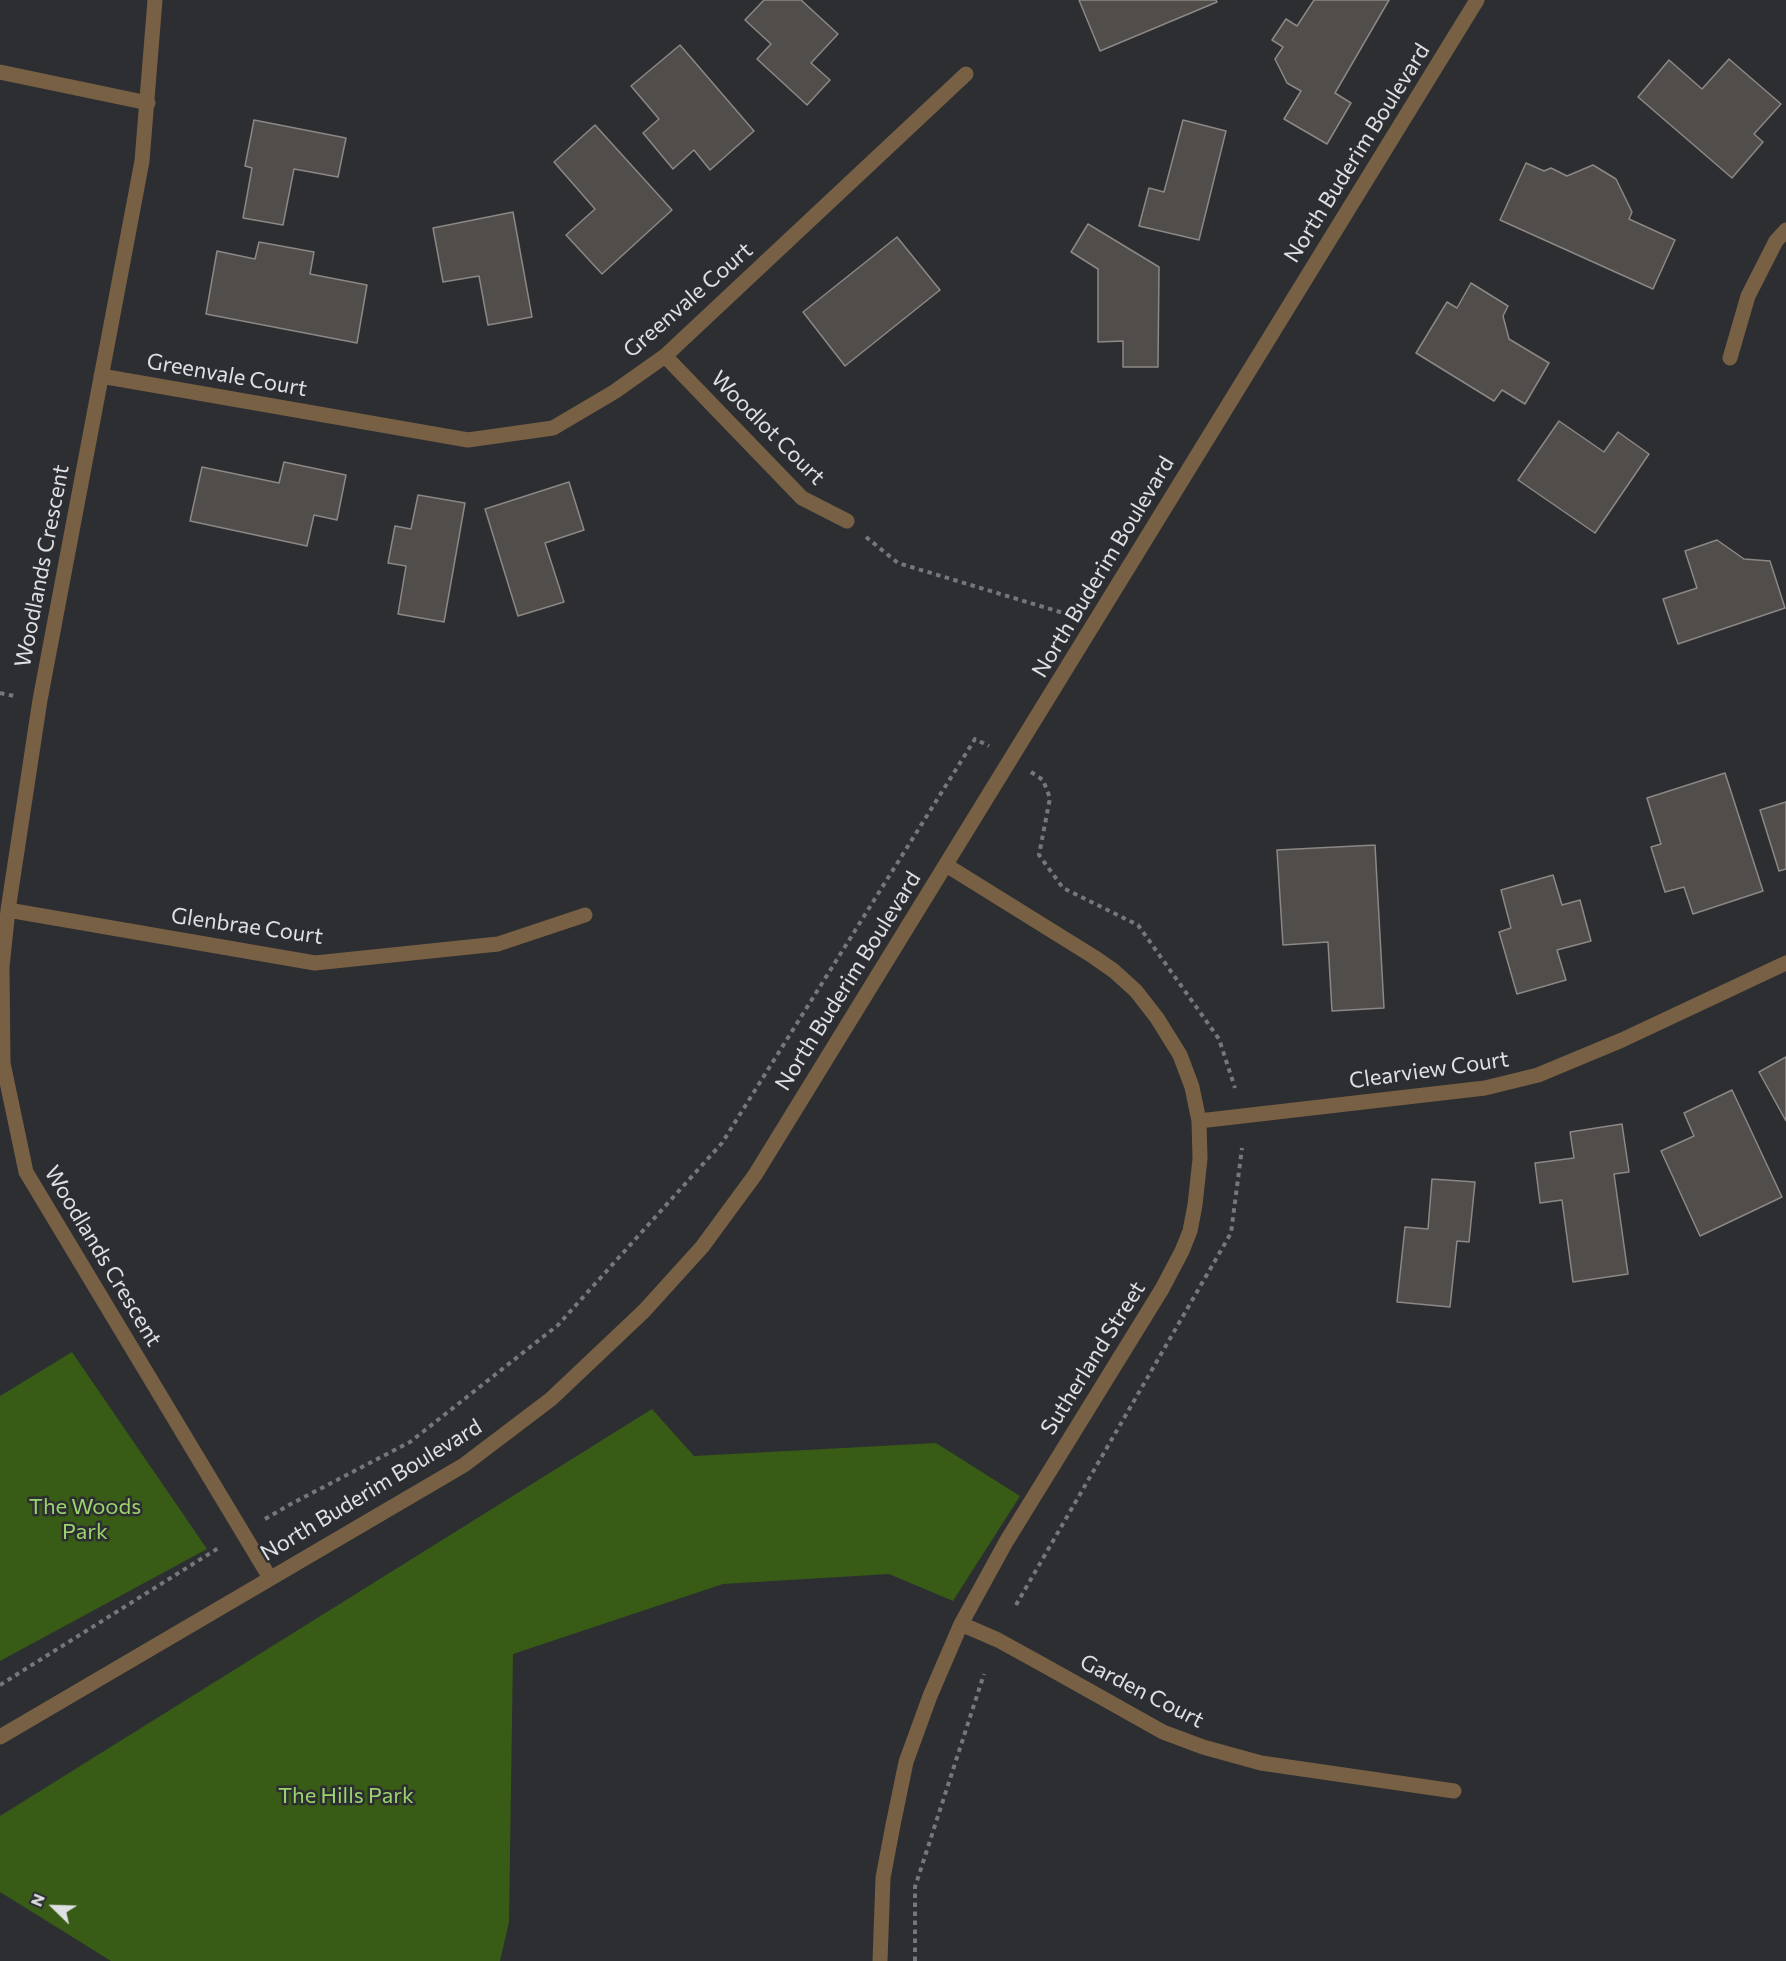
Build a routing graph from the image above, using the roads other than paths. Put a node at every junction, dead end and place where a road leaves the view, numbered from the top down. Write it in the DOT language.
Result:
graph roads {
  1 [pos="155,0"];
  2 [pos="1477,0"];
  3 [pos="0,72"];
  4 [pos="966,74"];
  5 [pos="148,103"];
  6 [pos="1786,230"];
  7 [pos="665,356"];
  8 [pos="1730,357"];
  9 [pos="101,376"];
  10 [pos="847,521"];
  11 [pos="946,866"];
  12 [pos="8,910"];
  13 [pos="585,915"];
  14 [pos="1786,963"];
  15 [pos="1199,1122"];
  16 [pos="270,1578"];
  17 [pos="961,1624"];
  18 [pos="0,1737"];
  19 [pos="1454,1791"];
  20 [pos="880,1961"];
  1 -- 5 [label="street, Woodlands Crescent"];
  2 -- 11 [label="street, North Buderim Boulevard"];
  3 -- 5 [label="street"];
  4 -- 7 [label="street, Greenvale Court"];
  5 -- 9 [label="street, Woodlands Crescent"];
  6 -- 8 [label="street"];
  7 -- 9 [label="street, Greenvale Court"];
  7 -- 10 [label="street, Woodlot Court"];
  9 -- 12 [label="street, Woodlands Crescent"];
  11 -- 15 [label="street, Sutherland Street"];
  11 -- 16 [label="street, North Buderim Boulevard"];
  12 -- 13 [label="street, Glenbrae Court"];
  12 -- 16 [label="street, Woodlands Crescent"];
  14 -- 15 [label="street, Clearview Court"];
  15 -- 17 [label="street, Sutherland Street"];
  16 -- 18 [label="street, North Buderim Boulevard"];
  17 -- 19 [label="street, Garden Court"];
  17 -- 20 [label="street, Sutherland Street"];
}
